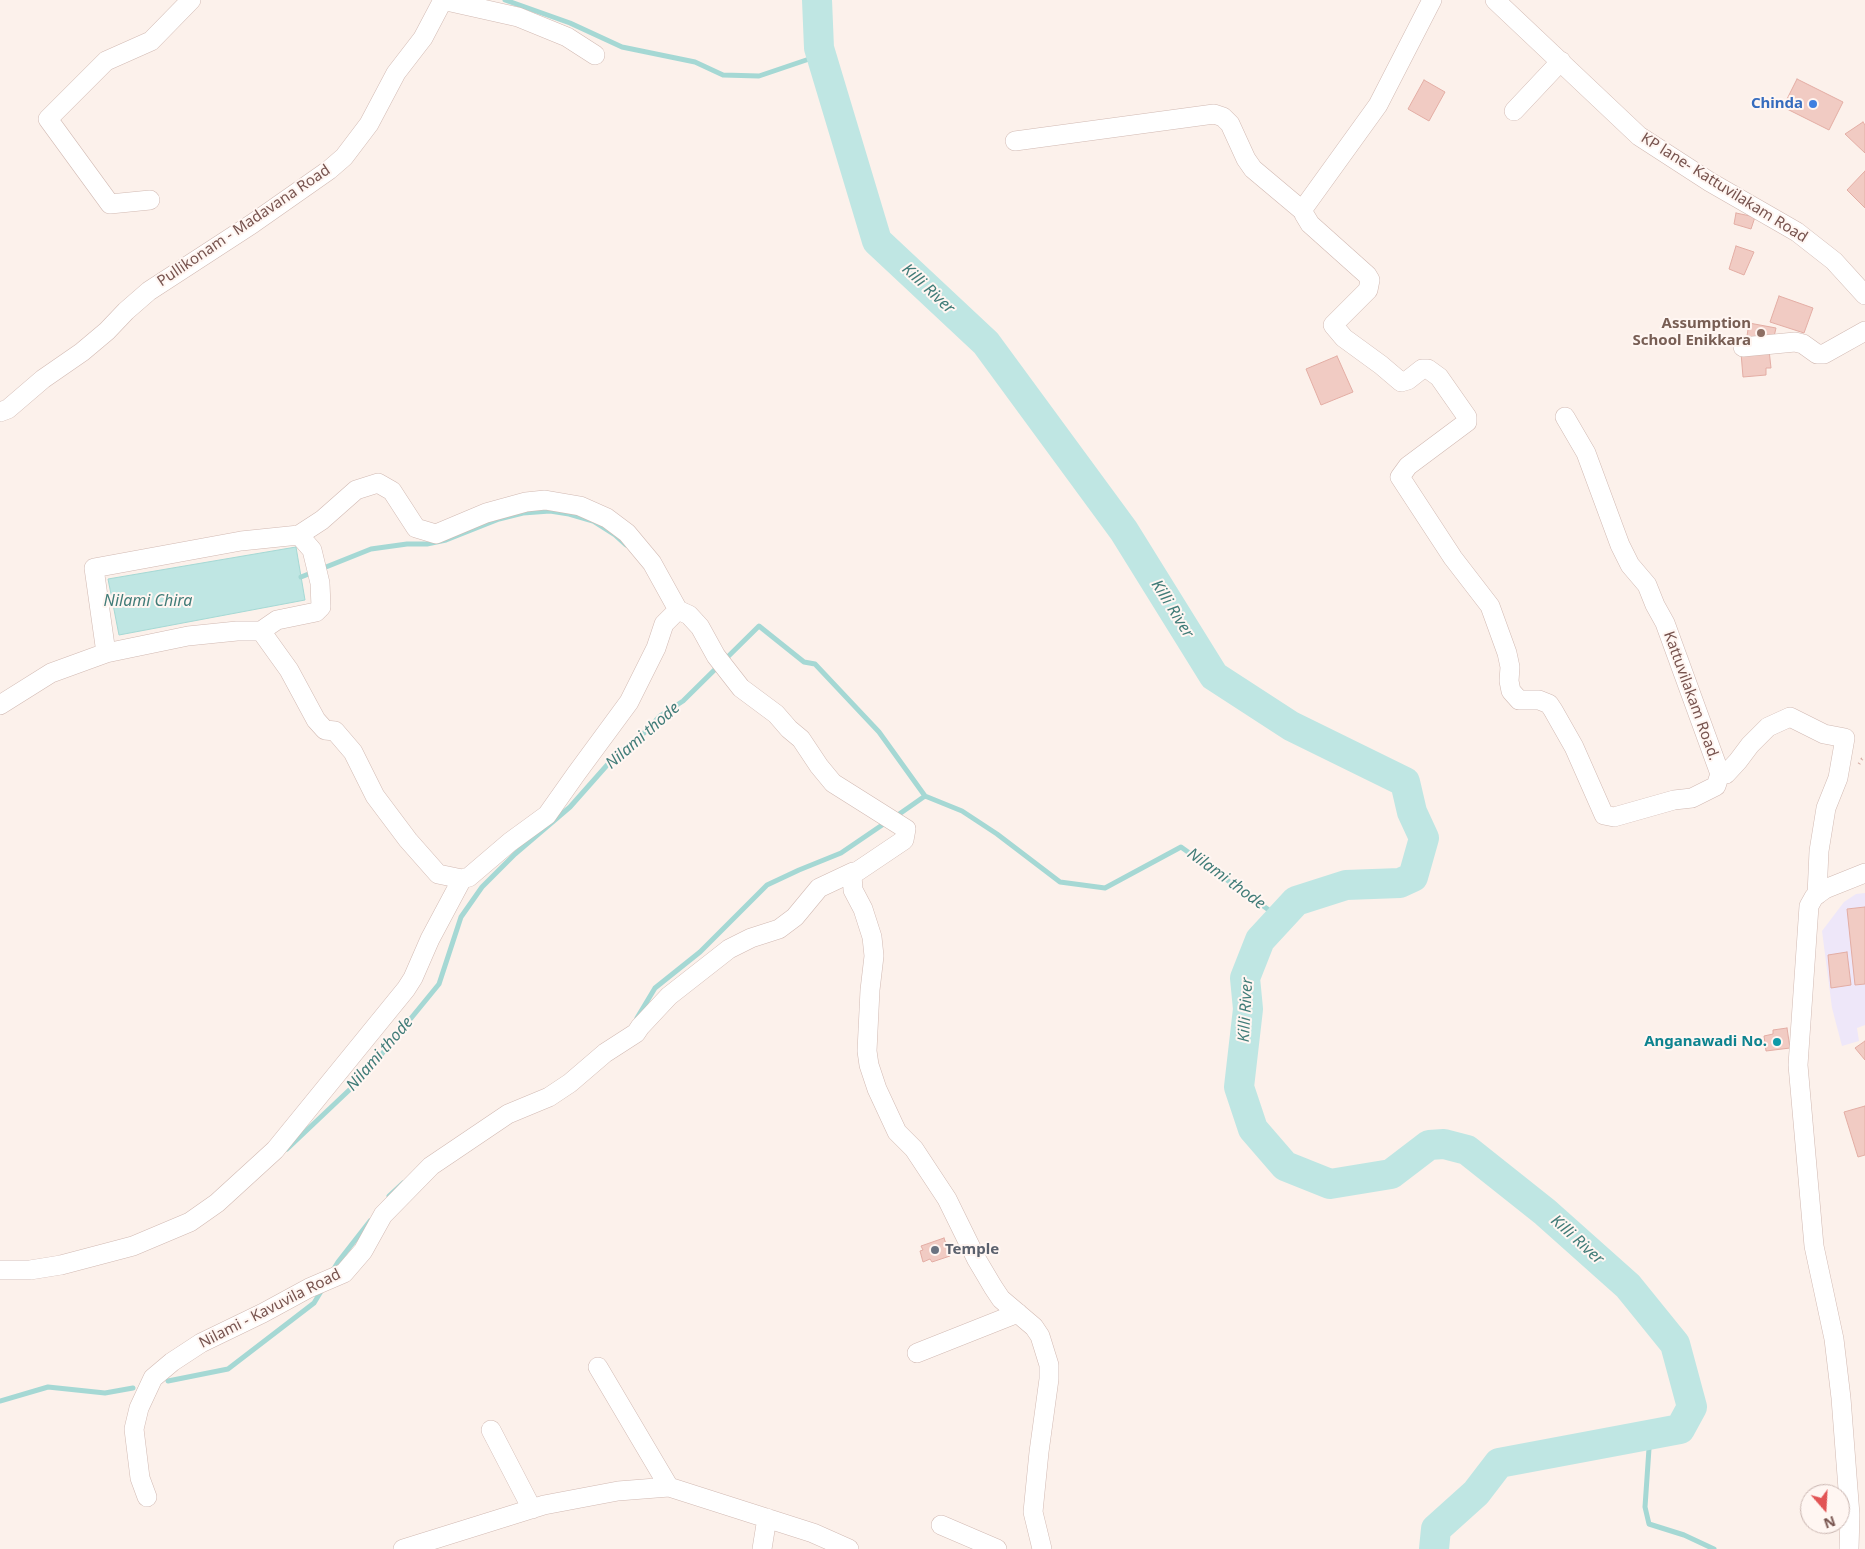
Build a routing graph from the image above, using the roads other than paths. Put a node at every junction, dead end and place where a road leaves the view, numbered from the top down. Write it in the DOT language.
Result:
graph roads {
  1 [pos="191,0"];
  2 [pos="443,0"];
  3 [pos="1432,0"];
  4 [pos="1495,0"];
  5 [pos="595,55"];
  6 [pos="1561,61"];
  7 [pos="1514,111"];
  8 [pos="1015,141"];
  9 [pos="150,200"];
  10 [pos="1303,212"];
  11 [pos="1865,295"];
  12 [pos="1865,331"];
  13 [pos="1743,347"];
  14 [pos="0,412"];
  15 [pos="1565,417"];
  16 [pos="299,535"];
  17 [pos="678,610"];
  18 [pos="261,631"];
  19 [pos="106,653"];
  20 [pos="0,705"];
  21 [pos="1720,774"];
  22 [pos="853,872"];
  23 [pos="1865,872"];
  24 [pos="462,880"];
  25 [pos="1817,895"];
  26 [pos="0,1270"];
  27 [pos="1018,1312"];
  28 [pos="918,1353"];
  29 [pos="598,1367"];
  30 [pos="491,1430"];
  31 [pos="669,1487"];
  32 [pos="147,1498"];
  33 [pos="532,1509"];
  34 [pos="767,1518"];
  35 [pos="941,1525"];
  36 [pos="404,1549"];
  37 [pos="762,1549"];
  38 [pos="848,1549"];
  39 [pos="996,1549"];
  40 [pos="1042,1549"];
  41 [pos="1849,1549"];
  1 -- 9 [label="street"];
  2 -- 5 [label="street"];
  2 -- 14 [label="street, Pullikonam - Madavana Road"];
  3 -- 10 [label="street"];
  4 -- 6 [label="street, KP lane- Kattuvilakam Road"];
  6 -- 7 [label="street"];
  6 -- 11 [label="street, KP lane- Kattuvilakam Road"];
  8 -- 10 [label="street"];
  10 -- 21 [label="street"];
  12 -- 13 [label="street"];
  15 -- 21 [label="street, Kattuvilakam Road."];
  16 -- 17 [label="street"];
  16 -- 18 [label="street"];
  16 -- 19 [label="street"];
  17 -- 22 [label="street, Nilami - Kavuvila Road"];
  17 -- 24 [label="street"];
  18 -- 19 [label="street"];
  18 -- 24 [label="street"];
  19 -- 20 [label="street"];
  21 -- 25 [label="street, Kattuvilakam Road."];
  22 -- 27 [label="street"];
  22 -- 32 [label="street, Nilami - Kavuvila Road"];
  23 -- 25 [label="street"];
  24 -- 26 [label="street"];
  25 -- 41 [label="street"];
  27 -- 28 [label="street"];
  27 -- 40 [label="street"];
  29 -- 31 [label="street"];
  30 -- 33 [label="street"];
  31 -- 33 [label="street"];
  31 -- 34 [label="street"];
  33 -- 36 [label="street"];
  34 -- 37 [label="street"];
  34 -- 38 [label="street"];
  35 -- 39 [label="street"];
}
